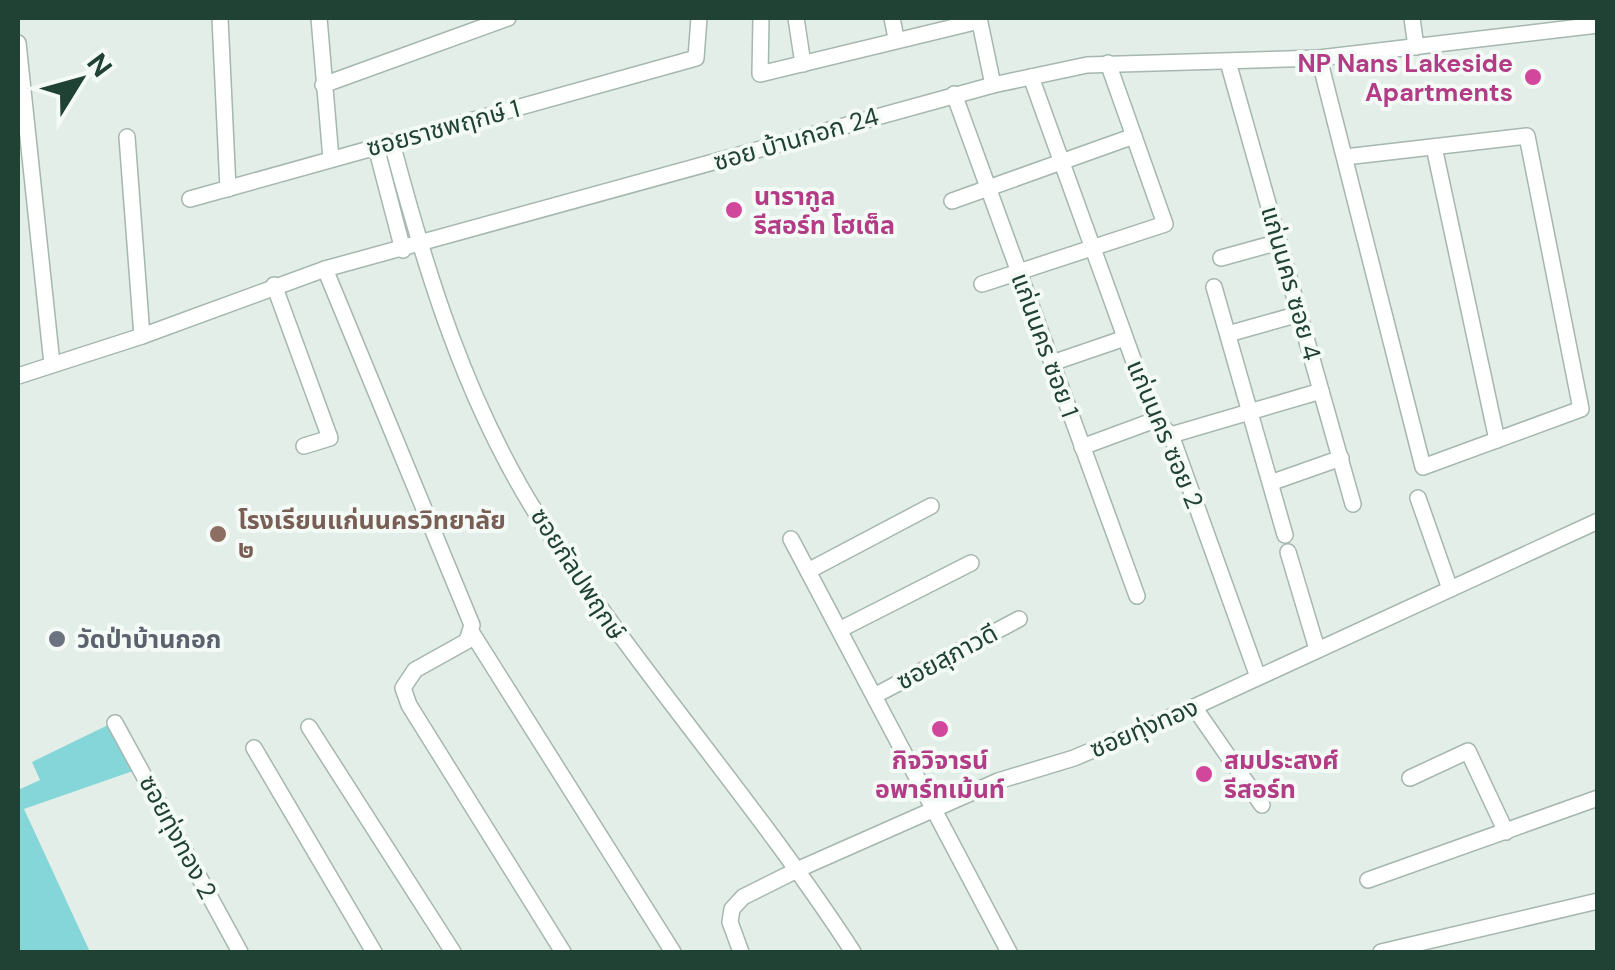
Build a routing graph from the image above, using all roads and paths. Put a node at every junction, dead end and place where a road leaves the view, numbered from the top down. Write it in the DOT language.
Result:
graph roads {
  1 [pos="220,18"];
  2 [pos="319,18"];
  3 [pos="508,18"];
  4 [pos="699,18"];
  5 [pos="761,18"];
  6 [pos="796,18"];
  7 [pos="892,18"];
  8 [pos="1412,18"];
  9 [pos="979,19"];
  10 [pos="1561,24"];
  11 [pos="1598,25"];
  12 [pos="896,38"];
  13 [pos="18,44"];
  14 [pos="1416,47"];
  15 [pos="1319,58"];
  16 [pos="1228,62"];
  17 [pos="1108,63"];
  18 [pos="803,64"];
  19 [pos="1031,77"];
  20 [pos="323,85"];
  21 [pos="992,85"];
  22 [pos="954,94"];
  23 [pos="127,136"];
  24 [pos="1134,136"];
  25 [pos="384,145"];
  26 [pos="1434,146"];
  27 [pos="1345,157"];
  28 [pos="331,159"];
  29 [pos="1061,162"];
  30 [pos="988,188"];
  31 [pos="228,189"];
  32 [pos="190,200"];
  33 [pos="952,201"];
  34 [pos="1280,242"];
  35 [pos="411,247"];
  36 [pos="1092,248"];
  37 [pos="1221,258"];
  38 [pos="325,269"];
  39 [pos="1019,272"];
  40 [pos="982,284"];
  41 [pos="274,286"];
  42 [pos="1214,286"];
  43 [pos="1299,314"];
  44 [pos="1228,334"];
  45 [pos="142,336"];
  46 [pos="1125,338"];
  47 [pos="1052,363"];
  48 [pos="52,364"];
  49 [pos="18,376"];
  50 [pos="1321,391"];
  51 [pos="1252,414"];
  52 [pos="1154,420"];
  53 [pos="1171,436"];
  54 [pos="1497,440"];
  55 [pos="304,446"];
  56 [pos="1082,447"];
  57 [pos="1341,458"];
  58 [pos="1272,482"];
  59 [pos="1418,498"];
  60 [pos="1353,504"];
  61 [pos="931,506"];
  62 [pos="1598,521"];
  63 [pos="1285,535"];
  64 [pos="790,539"];
  65 [pos="1288,552"];
  66 [pos="971,564"];
  67 [pos="808,572"];
  68 [pos="1450,589"];
  69 [pos="1137,596"];
  70 [pos="1019,618"];
  71 [pos="841,629"];
  72 [pos="472,633"];
  73 [pos="1317,649"];
  74 [pos="1258,677"];
  75 [pos="876,696"];
  76 [pos="1194,707"];
  77 [pos="115,723"];
  78 [pos="308,727"];
  79 [pos="254,748"];
  80 [pos="1410,778"];
  81 [pos="1598,798"];
  82 [pos="1262,805"];
  83 [pos="936,810"];
  84 [pos="1506,832"];
  85 [pos="798,868"];
  86 [pos="1368,880"];
  87 [pos="1598,901"];
  88 [pos="240,952"];
  89 [pos="374,952"];
  90 [pos="453,952"];
  91 [pos="563,952"];
  92 [pos="673,952"];
  93 [pos="741,952"];
  94 [pos="853,952"];
  95 [pos="1009,952"];
  96 [pos="1388,952"];
  1 -- 31 [label="street"];
  2 -- 20 [label="street"];
  3 -- 20 [label="street"];
  4 -- 25 [label="street, ซอยราชพฤกษ์ 1"];
  5 -- 18 [label="street"];
  6 -- 18 [label="street"];
  7 -- 12 [label="street"];
  8 -- 14 [label="street"];
  9 -- 12 [label="street"];
  9 -- 21 [label="street"];
  10 -- 11 [label="street, ซอย บ้านกอก 24"];
  10 -- 14 [label="street, ซอย บ้านกอก 24"];
  12 -- 18 [label="street"];
  13 -- 48 [label="street"];
  14 -- 15 [label="street, ซอย บ้านกอก 24"];
  15 -- 16 [label="street, ซอย บ้านกอก 24"];
  15 -- 27 [label="street"];
  16 -- 17 [label="street, ซอย บ้านกอก 24"];
  16 -- 34 [label="street, แก่นนคร ซอย 4"];
  17 -- 19 [label="street, ซอย บ้านกอก 24"];
  17 -- 24 [label="street"];
  19 -- 21 [label="street, ซอย บ้านกอก 24"];
  19 -- 29 [label="street, แก่นนคร ซอย 2"];
  20 -- 28 [label="street"];
  21 -- 22 [label="street, ซอย บ้านกอก 24"];
  22 -- 30 [label="street, แก่นนคร ซอย 1"];
  22 -- 35 [label="street, ซอย บ้านกอก 24"];
  23 -- 45 [label="street"];
  24 -- 29 [label="street"];
  24 -- 36 [label="street"];
  25 -- 28 [label="street, ซอยราชพฤกษ์ 1"];
  25 -- 35 [label="street, ซอยกัลปพฤกษ์"];
  26 -- 27 [label="street"];
  26 -- 54 [label="street"];
  26 -- 54 [label="street"];
  27 -- 54 [label="street"];
  28 -- 31 [label="street, ซอยราชพฤกษ์ 1"];
  29 -- 30 [label="street"];
  29 -- 36 [label="street, แก่นนคร ซอย 2"];
  30 -- 33 [label="street"];
  30 -- 39 [label="street, แก่นนคร ซอย 1"];
  31 -- 32 [label="street, ซอยราชพฤกษ์ 1"];
  34 -- 37 [label="street"];
  34 -- 43 [label="street, แก่นนคร ซอย 4"];
  35 -- 38 [label="street, ซอย บ้านกอก 24"];
  35 -- 85 [label="street, ซอยกัลปพฤกษ์"];
  36 -- 39 [label="street"];
  36 -- 46 [label="street, แก่นนคร ซอย 2"];
  38 -- 41 [label="street, ซอย บ้านกอก 24"];
  38 -- 72 [label="street"];
  39 -- 40 [label="street"];
  39 -- 47 [label="street, แก่นนคร ซอย 1"];
  41 -- 45 [label="street, ซอย บ้านกอก 24"];
  41 -- 55 [label="street"];
  42 -- 44 [label="street"];
  43 -- 44 [label="street"];
  43 -- 50 [label="street, แก่นนคร ซอย 4"];
  44 -- 51 [label="street"];
  45 -- 48 [label="street, ซอย บ้านกอก 24"];
  46 -- 47 [label="street"];
  46 -- 52 [label="street, แก่นนคร ซอย 2"];
  47 -- 56 [label="street, แก่นนคร ซอย 1"];
  48 -- 49 [label="street, ซอย บ้านกอก 24"];
  50 -- 51 [label="street"];
  50 -- 57 [label="street, แก่นนคร ซอย 4"];
  51 -- 53 [label="street"];
  51 -- 58 [label="street"];
  52 -- 53 [label="street, แก่นนคร ซอย 2"];
  52 -- 56 [label="street"];
  53 -- 74 [label="street, แก่นนคร ซอย 2"];
  56 -- 69 [label="street, แก่นนคร ซอย 1"];
  57 -- 58 [label="street"];
  57 -- 60 [label="street, แก่นนคร ซอย 4"];
  58 -- 63 [label="street"];
  59 -- 68 [label="street"];
  61 -- 67 [label="street"];
  62 -- 68 [label="street, ซอยทุ่งทอง"];
  64 -- 67 [label="street, ซอยสุภาวดี"];
  65 -- 73 [label="street"];
  66 -- 71 [label="street"];
  67 -- 71 [label="street, ซอยสุภาวดี"];
  68 -- 73 [label="street, ซอยทุ่งทอง"];
  70 -- 75 [label="street, ซอยสุภาวดี"];
  71 -- 75 [label="street, ซอยสุภาวดี"];
  72 -- 91 [label="street"];
  72 -- 92 [label="street"];
  73 -- 74 [label="street, ซอยทุ่งทอง"];
  74 -- 76 [label="street, ซอยทุ่งทอง"];
  75 -- 83 [label="street, ซอยสุภาวดี"];
  76 -- 82 [label="street"];
  76 -- 83 [label="street, ซอยทุ่งทอง"];
  77 -- 88 [label="street, ซอยทุ่งทอง 2"];
  78 -- 90 [label="street"];
  79 -- 89 [label="street"];
  80 -- 84 [label="street"];
  81 -- 84 [label="street"];
  83 -- 85 [label="street, ซอยทุ่งทอง"];
  83 -- 95 [label="street, ซอยสุภาวดี"];
  84 -- 86 [label="street"];
  85 -- 93 [label="street, ซอยทุ่งทอง"];
  85 -- 94 [label="street, ซอยกัลปพฤกษ์"];
  87 -- 96 [label="street"];
}
